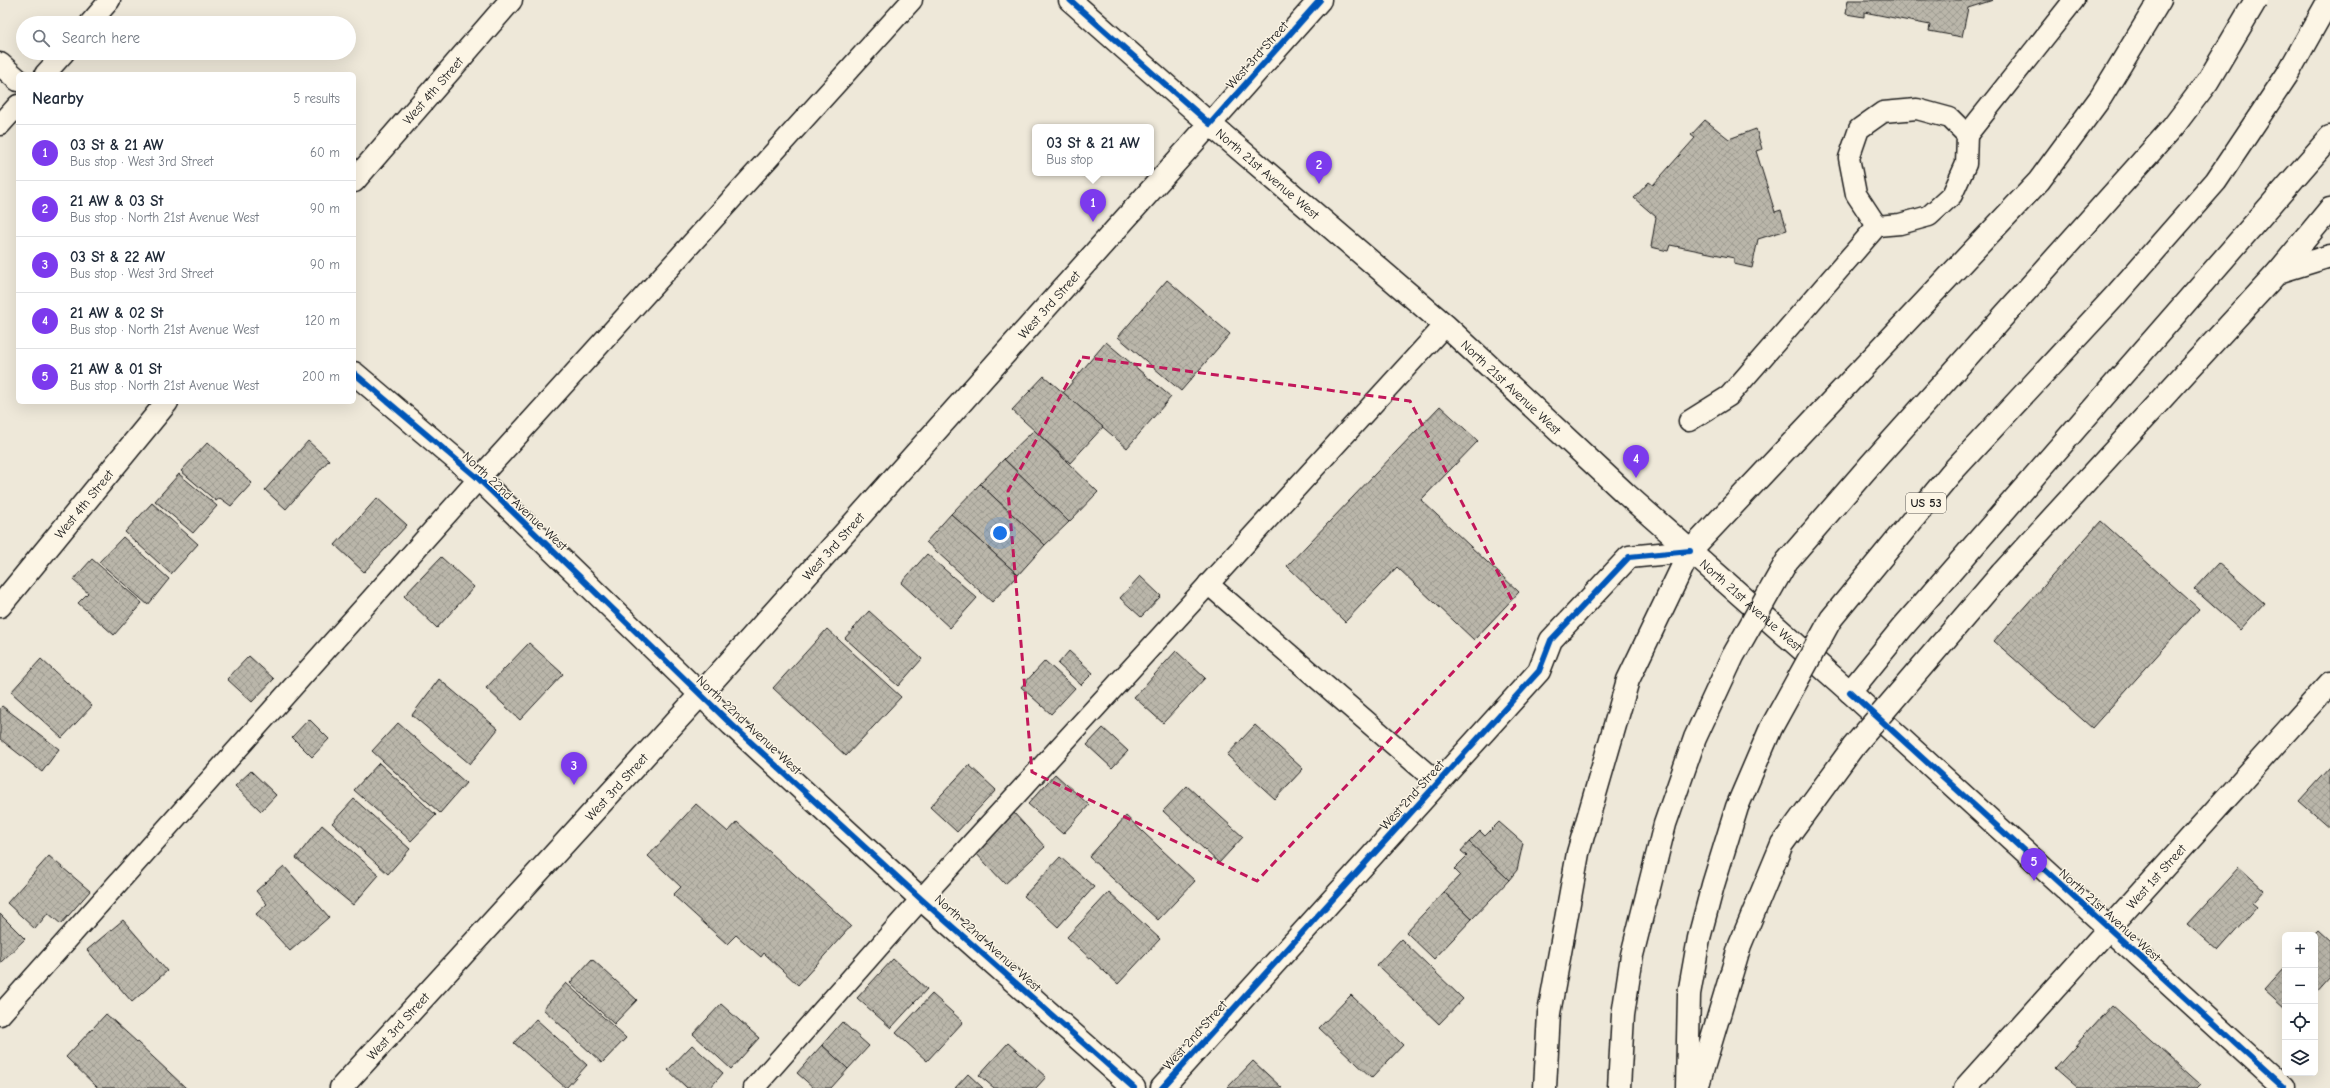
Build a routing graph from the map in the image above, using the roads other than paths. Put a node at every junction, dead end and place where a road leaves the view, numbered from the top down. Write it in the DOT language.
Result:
graph roads {
  1 [pos="110,0"];
  2 [pos="511,0"];
  3 [pos="912,0"];
  4 [pos="1070,0"];
  5 [pos="1320,0"];
  6 [pos="2074,0"];
  7 [pos="2160,0"];
  8 [pos="2256,0"];
  9 [pos="2328,0"];
  10 [pos="96,16"];
  11 [pos="58,60"];
  12 [pos="0,64"];
  13 [pos="47,72"];
  14 [pos="16,78"];
  15 [pos="16,107"];
  16 [pos="1210,124"];
  17 [pos="0,125"];
  18 [pos="1967,135"];
  19 [pos="2330,137"];
  20 [pos="356,179"];
  21 [pos="2330,210"];
  22 [pos="1877,226"];
  23 [pos="2330,256"];
  24 [pos="2278,272"];
  25 [pos="1444,325"];
  26 [pos="356,375"];
  27 [pos="165,404"];
  28 [pos="1689,421"];
  29 [pos="479,479"];
  30 [pos="1690,551"];
  31 [pos="1208,584"];
  32 [pos="0,606"];
  33 [pos="2330,683"];
  34 [pos="1850,692"];
  35 [pos="700,695"];
  36 [pos="1438,783"];
  37 [pos="921,899"];
  38 [pos="2110,930"];
  39 [pos="0,1015"];
  40 [pos="341,1088"];
  41 [pos="754,1088"];
  42 [pos="1134,1088"];
  43 [pos="1162,1088"];
  44 [pos="1545,1088"];
  45 [pos="1619,1088"];
  46 [pos="1687,1088"];
  47 [pos="1697,1088"];
  48 [pos="1965,1088"];
  49 [pos="2284,1088"];
  1 -- 10 [label="lane"];
  2 -- 20 [label="main road, West 4th Street"];
  3 -- 29 [label="lane"];
  4 -- 16 [label="main road, North 21st Avenue West"];
  5 -- 16 [label="main road, West 3rd Street"];
  6 -- 18 [label="lane"];
  7 -- 30 [label="main road"];
  8 -- 45 [label="main road, bridge"];
  9 -- 46 [label="main road, US 53, bridge"];
  11 -- 13 [label="lane"];
  12 -- 14 [label="main road"];
  15 -- 17 [label="lane"];
  16 -- 25 [label="main road, North 21st Avenue West"];
  16 -- 35 [label="main road, West 3rd Street"];
  18 -- 22 [label="lane"];
  18 -- 22 [label="lane"];
  19 -- 34 [label="main road"];
  21 -- 24 [label="main road"];
  22 -- 28 [label="lane"];
  23 -- 24 [label="main road"];
  24 -- 47 [label="main road, bridge"];
  25 -- 30 [label="main road, North 21st Avenue West"];
  25 -- 31 [label="lane"];
  26 -- 29 [label="main road, North 22nd Avenue West"];
  27 -- 32 [label="main road, West 4th Street"];
  29 -- 35 [label="main road, North 22nd Avenue West"];
  29 -- 39 [label="lane"];
  30 -- 34 [label="main road, North 21st Avenue West"];
  30 -- 36 [label="main road, West 2nd Street"];
  30 -- 44 [label="main road"];
  31 -- 36 [label="lane"];
  31 -- 37 [label="lane"];
  33 -- 38 [label="main road, West 1st Street"];
  34 -- 38 [label="main road, North 21st Avenue West"];
  35 -- 37 [label="main road, North 22nd Avenue West"];
  35 -- 40 [label="main road, West 3rd Street"];
  36 -- 43 [label="main road, West 2nd Street"];
  37 -- 41 [label="lane"];
  37 -- 42 [label="main road, North 22nd Avenue West"];
  38 -- 48 [label="main road, West 1st Street"];
  38 -- 49 [label="main road, North 21st Avenue West"];
}
